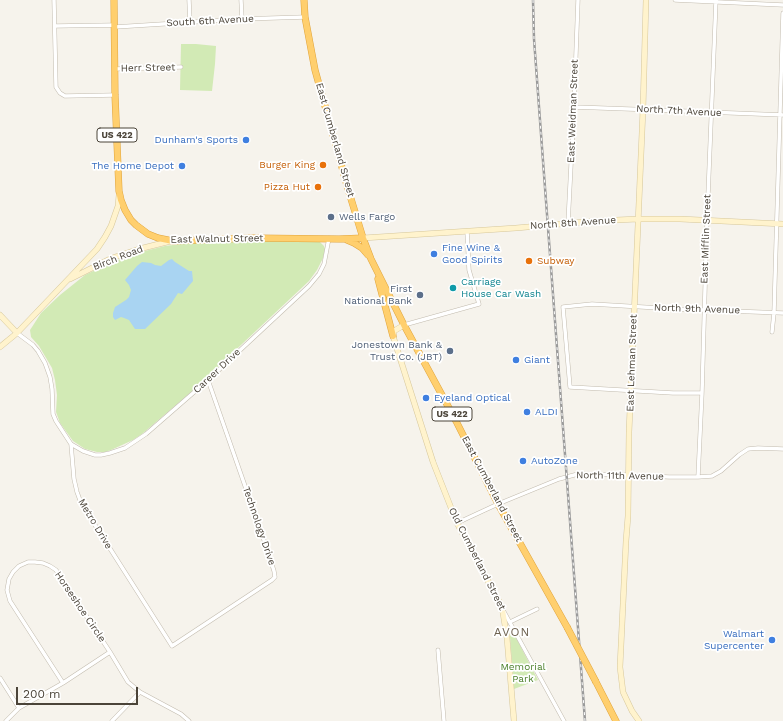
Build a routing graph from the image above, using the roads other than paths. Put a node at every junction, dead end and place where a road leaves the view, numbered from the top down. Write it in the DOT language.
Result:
graph roads {
  1 [pos="54,0"];
  2 [pos="114,0"];
  3 [pos="189,0"];
  4 [pos="242,0"];
  5 [pos="304,0"];
  6 [pos="578,0"];
  7 [pos="646,0"];
  8 [pos="675,0"];
  9 [pos="716,1"];
  10 [pos="783,4"];
  11 [pos="783,13"];
  12 [pos="305,17"];
  13 [pos="242,19"];
  14 [pos="190,22"];
  15 [pos="55,26"];
  16 [pos="115,26"];
  17 [pos="181,67"];
  18 [pos="115,69"];
  19 [pos="115,94"];
  20 [pos="574,107"];
  21 [pos="643,109"];
  22 [pos="711,112"];
  23 [pos="782,115"];
  24 [pos="119,191"];
  25 [pos="638,219"];
  26 [pos="707,220"];
  27 [pos="568,223"];
  28 [pos="776,223"];
  29 [pos="783,224"];
  30 [pos="467,231"];
  31 [pos="329,238"];
  32 [pos="363,238"];
  33 [pos="339,239"];
  34 [pos="173,241"];
  35 [pos="371,259"];
  36 [pos="375,268"];
  37 [pos="66,282"];
  38 [pos="634,306"];
  39 [pos="705,309"];
  40 [pos="774,313"];
  41 [pos="783,313"];
  42 [pos="0,315"];
  43 [pos="404,324"];
  44 [pos="772,332"];
  45 [pos="17,333"];
  46 [pos="393,336"];
  47 [pos="0,347"];
  48 [pos="208,380"];
  49 [pos="631,390"];
  50 [pos="702,393"];
  51 [pos="71,444"];
  52 [pos="783,449"];
  53 [pos="628,475"];
  54 [pos="698,477"];
  55 [pos="498,504"];
  56 [pos="457,523"];
  57 [pos="501,606"];
  58 [pos="537,609"];
  59 [pos="510,622"];
  60 [pos="172,646"];
  61 [pos="438,650"];
  62 [pos="110,652"];
  63 [pos="0,678"];
  64 [pos="63,684"];
  65 [pos="140,692"];
  66 [pos="20,708"];
  67 [pos="6,721"];
  68 [pos="112,721"];
  69 [pos="189,721"];
  70 [pos="444,721"];
  71 [pos="514,721"];
  72 [pos="564,721"];
  73 [pos="616,721"];
  74 [pos="639,721"];
  1 -- 15 [label="street"];
  2 -- 16 [label="highway, East Walnut Street / US 422"];
  3 -- 14 [label="street"];
  4 -- 13 [label="street"];
  5 -- 12 [label="highway, East Cumberland Street / US 422"];
  6 -- 20 [label="street, East Weidman Street"];
  7 -- 21 [label="street, East Lehman Street"];
  8 -- 9 [label="street"];
  9 -- 10 [label="street"];
  9 -- 22 [label="street, East Mifflin Street"];
  11 -- 23 [label="street"];
  12 -- 13 [label="street, South 6th Avenue"];
  12 -- 32 [label="highway, East Cumberland Street / US 422"];
  13 -- 14 [label="street, South 6th Avenue"];
  14 -- 16 [label="street, South 6th Avenue"];
  15 -- 16 [label="street, South 6th Avenue"];
  15 -- 19 [label="street"];
  16 -- 18 [label="highway, East Walnut Street / US 422"];
  17 -- 18 [label="street, Herr Street"];
  18 -- 19 [label="highway, East Walnut Street / US 422"];
  19 -- 24 [label="highway, East Walnut Street / US 422"];
  20 -- 21 [label="street, North 7th Avenue"];
  20 -- 27 [label="street, East Weidman Street"];
  21 -- 22 [label="street, North 7th Avenue"];
  21 -- 25 [label="street, East Lehman Street"];
  22 -- 23 [label="street, North 7th Avenue"];
  22 -- 26 [label="street, East Mifflin Street"];
  23 -- 28 [label="street"];
  24 -- 34 [label="highway, East Walnut Street / US 422"];
  24 -- 37 [label="street, Birch Road"];
  25 -- 26 [label="street, North 8th Avenue"];
  25 -- 27 [label="street, North 8th Avenue"];
  25 -- 38 [label="street, East Lehman Street"];
  26 -- 28 [label="street, North 8th Avenue"];
  26 -- 39 [label="street, East Mifflin Street"];
  27 -- 30 [label="street, North 8th Avenue"];
  28 -- 29 [label="street, North 8th Avenue"];
  28 -- 40 [label="street"];
  30 -- 32 [label="street, North 8th Avenue"];
  30 -- 43 [label="street"];
  31 -- 33 [label="highway, East Walnut Street / US 422"];
  31 -- 34 [label="highway, East Walnut Street / US 422"];
  31 -- 48 [label="street, Career Drive"];
  32 -- 33 [label="highway, East Walnut Street"];
  32 -- 35 [label="highway, East Cumberland Street / US 422"];
  33 -- 35 [label="highway, US 422"];
  34 -- 37 [label="street, Birch Road"];
  35 -- 36 [label="highway, East Cumberland Street / US 422"];
  36 -- 43 [label="highway, East Cumberland Street / US 422"];
  36 -- 46 [label="highway"];
  37 -- 45 [label="street, Birch Road"];
  38 -- 39 [label="street, North 9th Avenue"];
  38 -- 49 [label="street, East Lehman Street"];
  38 -- 49 [label="street, North 9th Avenue"];
  39 -- 40 [label="street, North 9th Avenue"];
  39 -- 50 [label="street, East Mifflin Street"];
  40 -- 41 [label="street, North 9th Avenue"];
  40 -- 44 [label="street"];
  42 -- 45 [label="street, Metro Drive"];
  43 -- 46 [label="street"];
  43 -- 55 [label="highway, East Cumberland Street / US 422"];
  45 -- 47 [label="street, Birch Road"];
  45 -- 51 [label="street, Metro Drive"];
  46 -- 56 [label="street, Old Cumberland Street"];
  48 -- 51 [label="street, Career Drive"];
  48 -- 60 [label="street, Technology Drive"];
  49 -- 50 [label="street"];
  49 -- 53 [label="street, East Lehman Street"];
  50 -- 54 [label="street, East Mifflin Street"];
  51 -- 60 [label="street, Metro Drive"];
  52 -- 54 [label="street, North 11th Avenue"];
  53 -- 54 [label="street, North 11th Avenue"];
  53 -- 55 [label="street, North 11th Avenue"];
  53 -- 74 [label="street, East Lehman Street"];
  55 -- 56 [label="street, North 11th Avenue"];
  55 -- 73 [label="highway, East Cumberland Street / US 422, bridge"];
  56 -- 57 [label="street, Old Cumberland Street"];
  57 -- 59 [label="street, Old Cumberland Street"];
  57 -- 71 [label="street"];
  58 -- 59 [label="street"];
  59 -- 72 [label="street, Old Cumberland Street"];
  61 -- 70 [label="street"];
  62 -- 64 [label="street"];
  62 -- 64 [label="street, Horseshoe Circle"];
  62 -- 65 [label="street"];
  63 -- 66 [label="street"];
  64 -- 66 [label="street"];
  65 -- 68 [label="street"];
  65 -- 69 [label="street"];
  66 -- 67 [label="street"];
}
